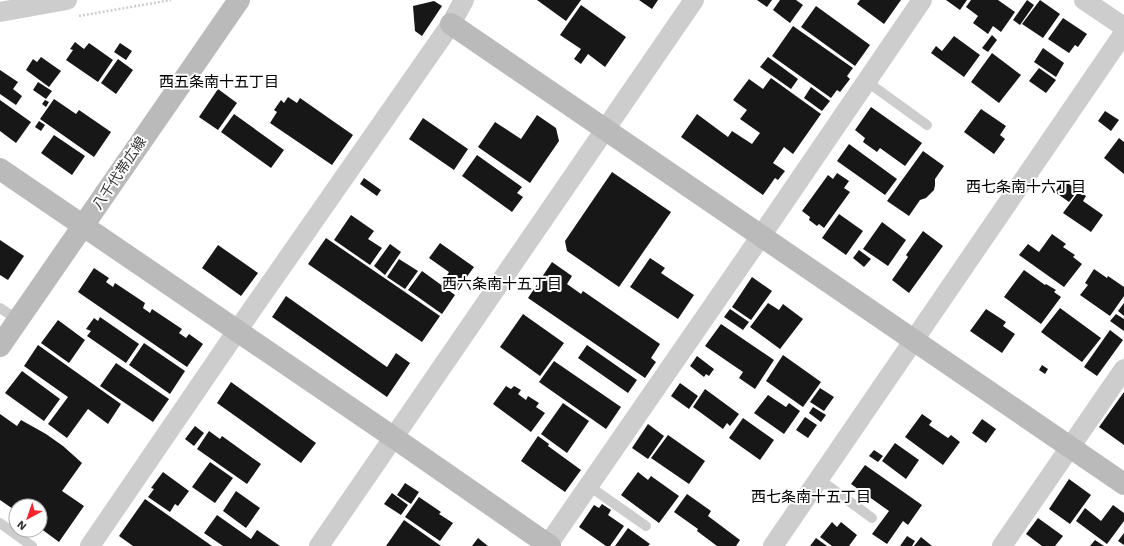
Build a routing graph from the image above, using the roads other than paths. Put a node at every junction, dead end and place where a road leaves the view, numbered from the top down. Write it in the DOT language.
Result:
graph roads {
  1 [pos="68,0"];
  2 [pos="239,0"];
  3 [pos="464,0"];
  4 [pos="694,0"];
  5 [pos="922,0"];
  6 [pos="1084,0"];
  7 [pos="0,12"];
  8 [pos="451,24"];
  9 [pos="1124,27"];
  10 [pos="1124,34"];
  11 [pos="866,82"];
  12 [pos="927,125"];
  13 [pos="604,129"];
  14 [pos="0,169"];
  15 [pos="83,227"];
  16 [pos="761,236"];
  17 [pos="0,308"];
  18 [pos="18,320"];
  19 [pos="237,331"];
  20 [pos="914,341"];
  21 [pos="0,346"];
  22 [pos="1124,369"];
  23 [pos="393,437"];
  24 [pos="1070,447"];
  25 [pos="819,479"];
  26 [pos="1124,484"];
  27 [pos="589,486"];
  28 [pos="872,518"];
  29 [pos="0,524"];
  30 [pos="646,526"];
  31 [pos="32,546"];
  32 [pos="90,546"];
  33 [pos="319,546"];
  34 [pos="548,546"];
  35 [pos="773,546"];
  36 [pos="1002,546"];
  1 -- 7 [label="street"];
  2 -- 15 [label="street, 八千代帯広線"];
  3 -- 8 [label="street"];
  4 -- 13 [label="street"];
  5 -- 11 [label="street"];
  6 -- 9 [label="street"];
  8 -- 13 [label="street"];
  8 -- 19 [label="street"];
  10 -- 20 [label="street"];
  11 -- 12 [label="lane"];
  11 -- 16 [label="street"];
  13 -- 16 [label="street"];
  13 -- 23 [label="street"];
  14 -- 15 [label="street"];
  15 -- 18 [label="street, 八千代帯広線"];
  15 -- 19 [label="street"];
  16 -- 20 [label="street"];
  16 -- 27 [label="street"];
  17 -- 18 [label="lane"];
  18 -- 21 [label="street, 八千代帯広線"];
  19 -- 23 [label="street"];
  19 -- 32 [label="street"];
  20 -- 24 [label="street"];
  20 -- 25 [label="street"];
  22 -- 24 [label="street"];
  23 -- 33 [label="street"];
  23 -- 34 [label="street"];
  24 -- 26 [label="street"];
  24 -- 36 [label="street"];
  25 -- 28 [label="lane"];
  25 -- 35 [label="street"];
  27 -- 30 [label="lane"];
  27 -- 34 [label="street"];
  29 -- 31 [label="lane"];
}
